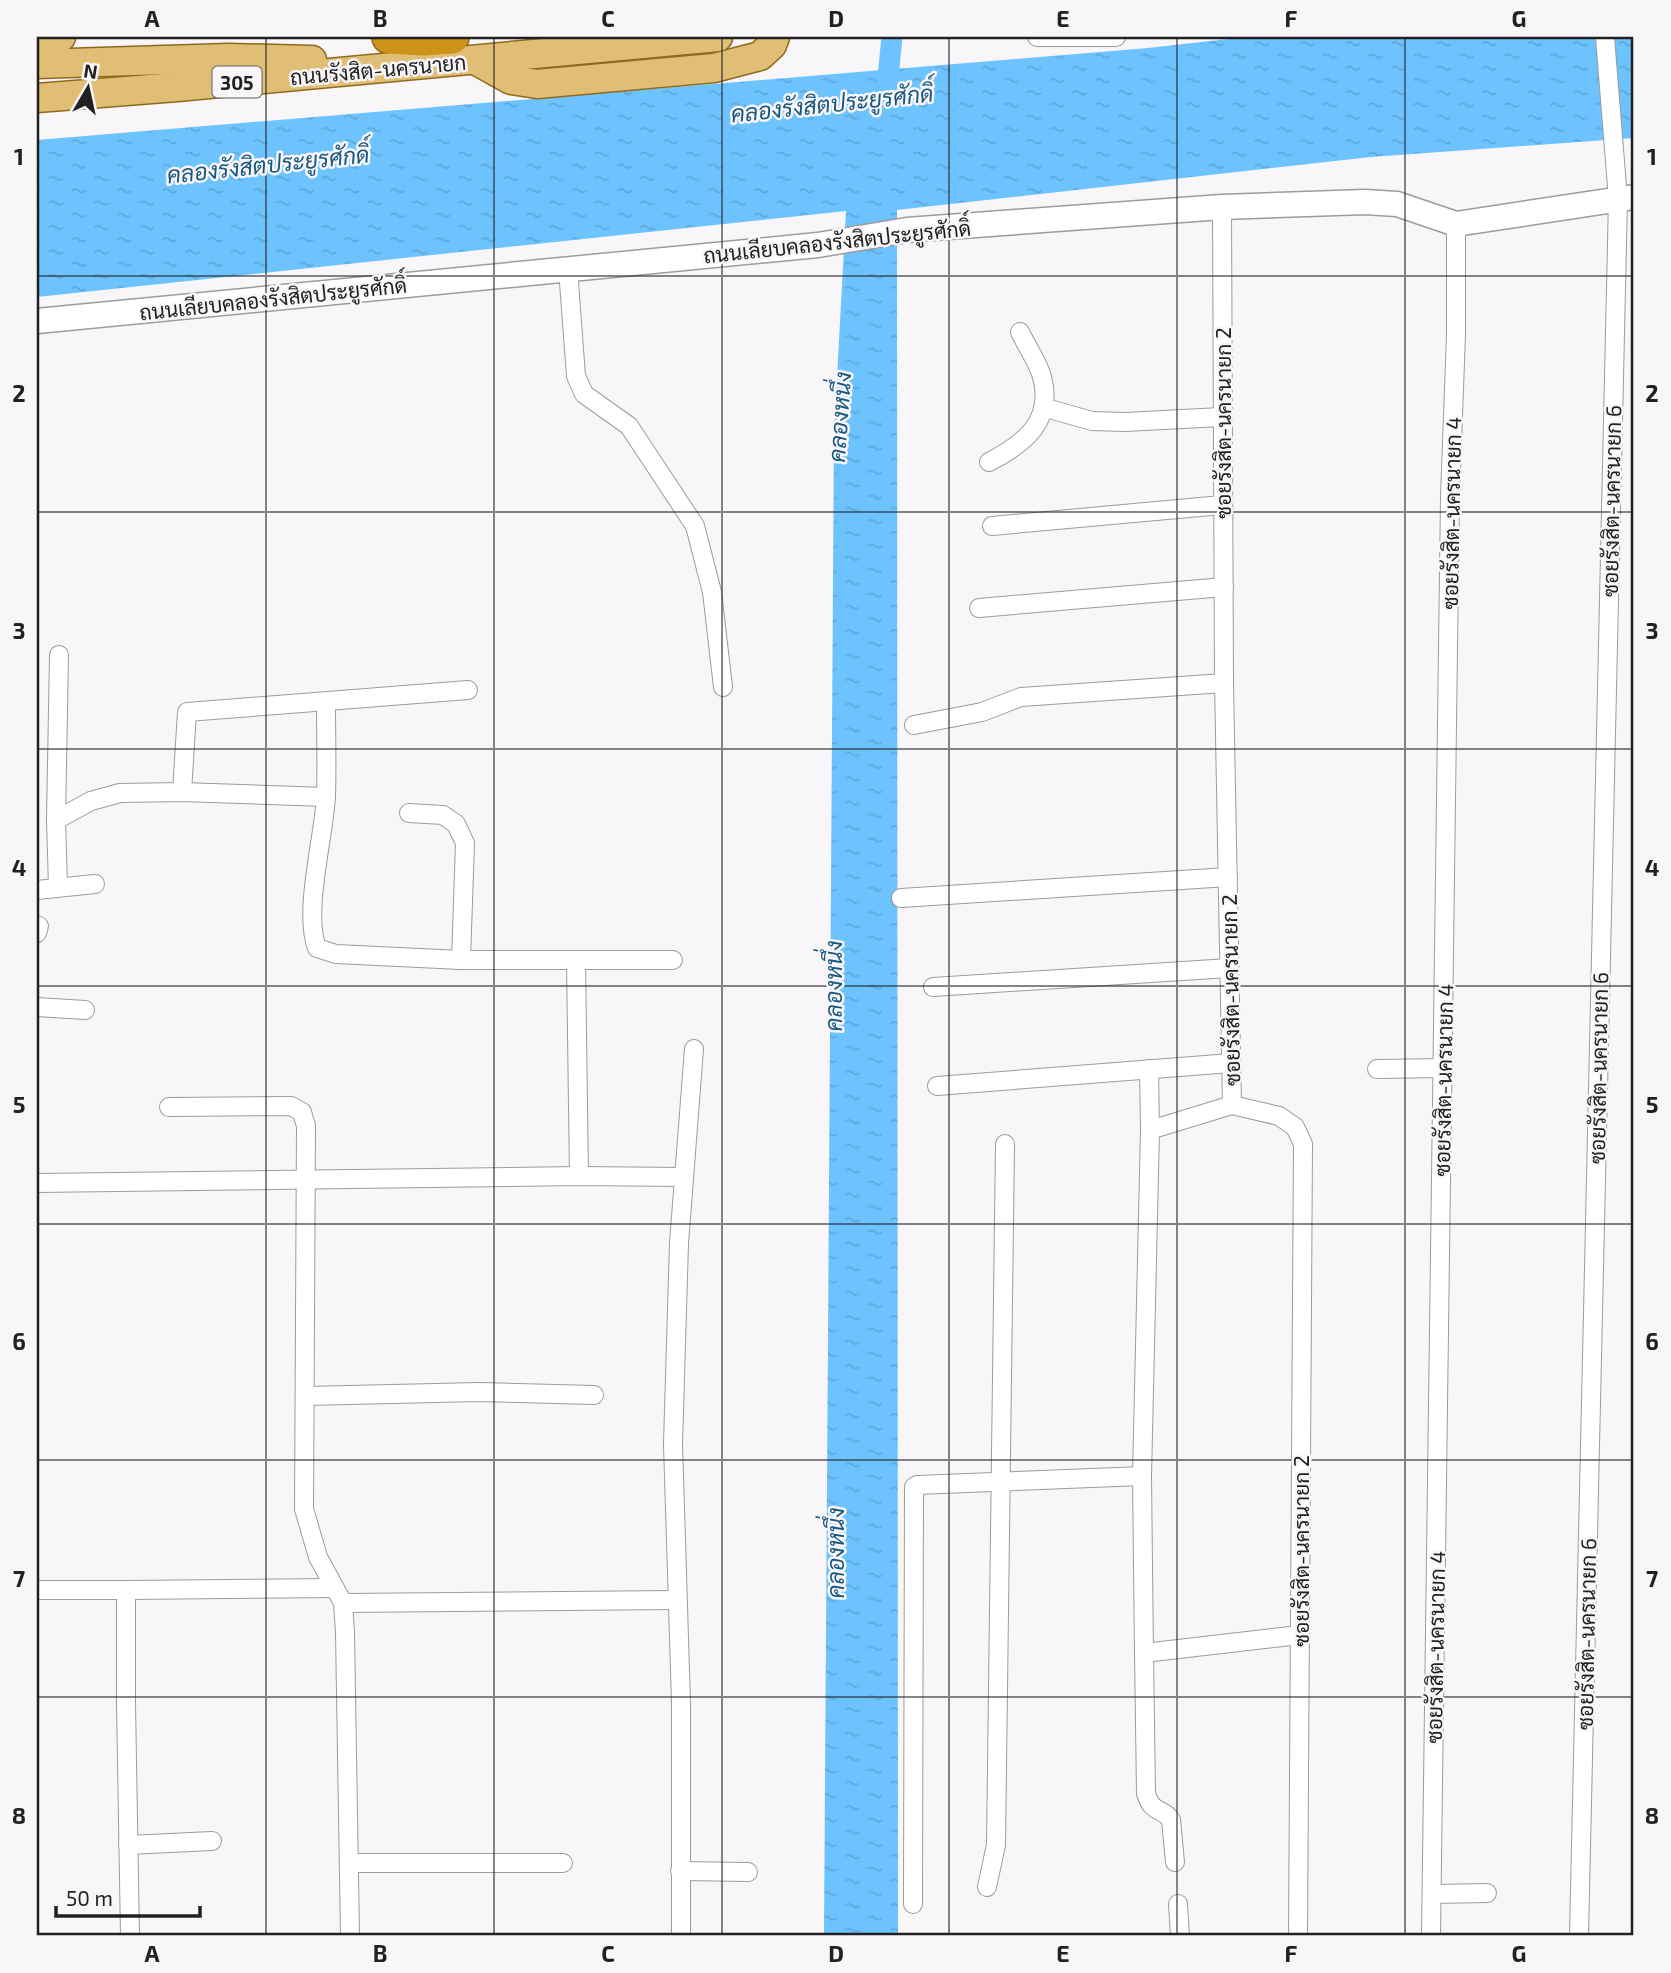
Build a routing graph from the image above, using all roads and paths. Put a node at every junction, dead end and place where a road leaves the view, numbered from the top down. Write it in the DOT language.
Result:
graph roads {
  1 [pos="61,37"];
  2 [pos="389,37"];
  3 [pos="719,37"];
  4 [pos="775,37"];
  5 [pos="1037,37"];
  6 [pos="1116,37"];
  7 [pos="1605,37"];
  8 [pos="37,45"];
  9 [pos="455,53"];
  10 [pos="37,64"];
  11 [pos="37,98"];
  12 [pos="1626,198"];
  13 [pos="1222,207"];
  14 [pos="1456,224"];
  15 [pos="568,269"];
  16 [pos="37,321"];
  17 [pos="1020,332"];
  18 [pos="1046,408"];
  19 [pos="1221,417"];
  20 [pos="989,462"];
  21 [pos="1222,505"];
  22 [pos="992,526"];
  23 [pos="1224,587"];
  24 [pos="979,608"];
  25 [pos="59,655"];
  26 [pos="1224,683"];
  27 [pos="723,687"];
  28 [pos="468,691"];
  29 [pos="326,703"];
  30 [pos="914,724"];
  31 [pos="181,792"];
  32 [pos="326,797"];
  33 [pos="409,813"];
  34 [pos="56,820"];
  35 [pos="1228,877"];
  36 [pos="95,884"];
  37 [pos="58,887"];
  38 [pos="37,890"];
  39 [pos="901,898"];
  40 [pos="461,960"];
  41 [pos="673,960"];
  42 [pos="576,961"];
  43 [pos="1229,968"];
  44 [pos="933,987"];
  45 [pos="37,1007"];
  46 [pos="85,1010"];
  47 [pos="694,1049"];
  48 [pos="1231,1063"];
  49 [pos="1443,1068"];
  50 [pos="1149,1069"];
  51 [pos="1377,1069"];
  52 [pos="937,1086"];
  53 [pos="1232,1105"];
  54 [pos="169,1107"];
  55 [pos="1150,1130"];
  56 [pos="1005,1144"];
  57 [pos="579,1176"];
  58 [pos="684,1177"];
  59 [pos="305,1180"];
  60 [pos="37,1183"];
  61 [pos="594,1395"];
  62 [pos="305,1396"];
  63 [pos="1142,1476"];
  64 [pos="1001,1480"];
  65 [pos="37,1590"];
  66 [pos="126,1590"];
  67 [pos="339,1596"];
  68 [pos="676,1600"];
  69 [pos="1299,1635"];
  70 [pos="1144,1653"];
  71 [pos="212,1841"];
  72 [pos="128,1845"];
  73 [pos="349,1863"];
  74 [pos="563,1863"];
  75 [pos="1175,1863"];
  76 [pos="680,1871"];
  77 [pos="748,1872"];
  78 [pos="987,1887"];
  79 [pos="1487,1893"];
  80 [pos="1432,1894"];
  81 [pos="913,1904"];
  82 [pos="1178,1904"];
  83 [pos="130,1936"];
  84 [pos="350,1936"];
  85 [pos="681,1936"];
  86 [pos="1180,1936"];
  87 [pos="1298,1936"];
  88 [pos="1431,1936"];
  89 [pos="1579,1936"];
  1 -- 8 [label="main road"];
  2 -- 9 [label="highway"];
  3 -- 9 [label="main road, ถนนรังสิต-นครนายก / 305"];
  4 -- 9 [label="main road"];
  5 -- 6 [label="street"];
  7 -- 12 [label="street, ซอยรังสิต-นครนายก 6"];
  9 -- 10 [label="main road"];
  9 -- 11 [label="main road, ถนนรังสิต-นครนายก / 305"];
  12 -- 14 [label="street, ถนนเลียบคลองรังสิตประยูรศักดิ์"];
  12 -- 89 [label="street, ซอยรังสิต-นครนายก 6"];
  13 -- 14 [label="street, ถนนเลียบคลองรังสิตประยูรศักดิ์"];
  13 -- 15 [label="street, ถนนเลียบคลองรังสิตประยูรศักดิ์"];
  13 -- 19 [label="street, ซอยรังสิต-นครนายก 2"];
  14 -- 49 [label="street, ซอยรังสิต-นครนายก 4"];
  15 -- 16 [label="street, ถนนเลียบคลองรังสิตประยูรศักดิ์"];
  15 -- 27 [label="street"];
  17 -- 18 [label="street"];
  18 -- 19 [label="street"];
  18 -- 20 [label="street"];
  19 -- 21 [label="street, ซอยรังสิต-นครนายก 2"];
  21 -- 22 [label="street"];
  21 -- 23 [label="street, ซอยรังสิต-นครนายก 2"];
  23 -- 24 [label="street"];
  23 -- 26 [label="street, ซอยรังสิต-นครนายก 2"];
  25 -- 34 [label="street"];
  26 -- 30 [label="street"];
  26 -- 35 [label="street, ซอยรังสิต-นครนายก 2"];
  28 -- 29 [label="street"];
  29 -- 31 [label="street"];
  29 -- 32 [label="street"];
  31 -- 32 [label="street"];
  31 -- 34 [label="street"];
  32 -- 40 [label="street"];
  33 -- 40 [label="street"];
  34 -- 37 [label="street"];
  35 -- 39 [label="street"];
  35 -- 43 [label="street, ซอยรังสิต-นครนายก 2"];
  36 -- 37 [label="street"];
  37 -- 38 [label="street"];
  40 -- 42 [label="street"];
  41 -- 42 [label="street"];
  42 -- 57 [label="street"];
  43 -- 44 [label="street"];
  43 -- 48 [label="street, ซอยรังสิต-นครนายก 2"];
  45 -- 46 [label="street"];
  47 -- 58 [label="street"];
  48 -- 50 [label="street"];
  48 -- 53 [label="street, ซอยรังสิต-นครนายก 2"];
  49 -- 51 [label="street"];
  49 -- 80 [label="street, ซอยรังสิต-นครนายก 4"];
  50 -- 52 [label="street"];
  50 -- 55 [label="street"];
  53 -- 55 [label="street"];
  53 -- 69 [label="street, ซอยรังสิต-นครนายก 2"];
  54 -- 59 [label="street"];
  55 -- 63 [label="street"];
  56 -- 64 [label="street"];
  57 -- 58 [label="street"];
  57 -- 59 [label="street"];
  58 -- 68 [label="street"];
  59 -- 60 [label="street"];
  59 -- 62 [label="street"];
  61 -- 62 [label="street"];
  62 -- 67 [label="street"];
  63 -- 64 [label="street"];
  63 -- 70 [label="street"];
  64 -- 78 [label="street"];
  64 -- 81 [label="street"];
  65 -- 66 [label="street"];
  66 -- 67 [label="street"];
  66 -- 72 [label="street"];
  67 -- 68 [label="street"];
  67 -- 73 [label="street"];
  68 -- 76 [label="street"];
  69 -- 70 [label="street"];
  69 -- 87 [label="street, ซอยรังสิต-นครนายก 2"];
  70 -- 75 [label="street"];
  71 -- 72 [label="street"];
  72 -- 83 [label="street"];
  73 -- 74 [label="street"];
  73 -- 84 [label="street"];
  76 -- 77 [label="street"];
  76 -- 85 [label="street"];
  79 -- 80 [label="street"];
  80 -- 88 [label="street, ซอยรังสิต-นครนายก 4"];
  82 -- 86 [label="street"];
}
